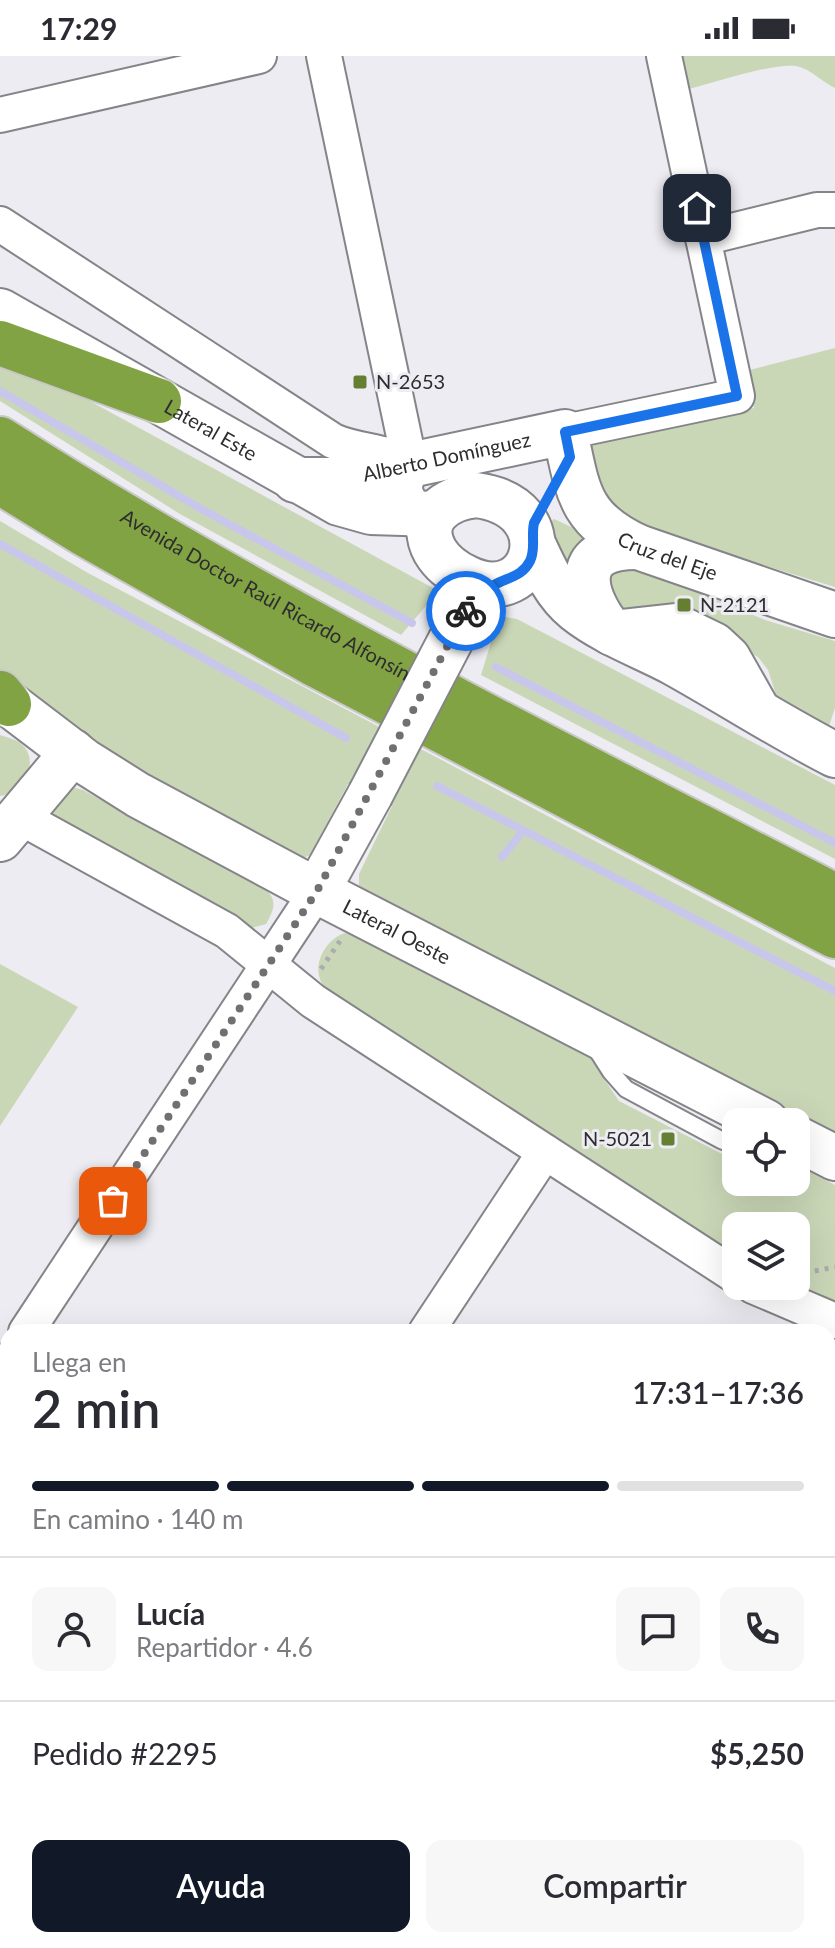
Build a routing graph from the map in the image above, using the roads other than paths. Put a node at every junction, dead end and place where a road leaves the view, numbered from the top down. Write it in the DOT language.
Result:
graph roads {
  1 [pos="259,56"];
  2 [pos="324,56"];
  3 [pos="664,56"];
  4 [pos="0,115"];
  5 [pos="835,210"];
  6 [pos="0,224"];
  7 [pos="703,238"];
  8 [pos="0,311"];
  9 [pos="0,343"];
  10 [pos="159,401"];
  11 [pos="0,439"];
  12 [pos="556,443"];
  13 [pos="410,465"];
  14 [pos="470,473"];
  15 [pos="295,480"];
  16 [pos="0,482"];
  17 [pos="529,525"];
  18 [pos="600,525"];
  19 [pos="638,547"];
  20 [pos="451,557"];
  21 [pos="835,615"];
  22 [pos="612,633"];
  23 [pos="3,698"];
  24 [pos="73,752"];
  25 [pos="835,755"];
  26 [pos="7,821"];
  27 [pos="317,891"];
  28 [pos="835,896"];
  29 [pos="835,936"];
  30 [pos="268,965"];
  31 [pos="584,1028"];
  32 [pos="739,1108"];
  33 [pos="722,1140"];
  34 [pos="545,1152"];
  35 [pos="722,1267"];
  36 [pos="780,1300"];
  37 [pos="31,1324"];
  38 [pos="431,1324"];
  39 [pos="825,1324"];
  1 -- 4 [label="street"];
  2 -- 13 [label="street"];
  3 -- 7 [label="street"];
  5 -- 7 [label="street"];
  6 -- 13 [label="street"];
  7 -- 12 [label="street, Alberto Domínguez"];
  8 -- 10 [label="main road, Lateral Este"];
  9 -- 10 [label="highway"];
  10 -- 15 [label="main road, Lateral Este"];
  11 -- 28 [label="highway, Avenida Doctor Raúl Ricardo Alfonsín"];
  12 -- 13 [label="main road, Alberto Domínguez"];
  12 -- 14 [label="main road"];
  12 -- 17 [label="main road"];
  12 -- 18 [label="main road, Cruz del Eje"];
  13 -- 14 [label="main road"];
  13 -- 15 [label="main road, Alberto Domínguez"];
  13 -- 20 [label="street"];
  14 -- 17 [label="main road"];
  14 -- 20 [label="main road"];
  15 -- 20 [label="main road, Lateral Este"];
  16 -- 29 [label="highway, Avenida Doctor Raúl Ricardo Alfonsín"];
  17 -- 18 [label="main road"];
  17 -- 20 [label="main road"];
  17 -- 20 [label="main road"];
  17 -- 22 [label="main road"];
  18 -- 19 [label="main road, Cruz del Eje"];
  19 -- 21 [label="main road, Cruz del Eje"];
  19 -- 22 [label="main road"];
  20 -- 27 [label="main road, bridge"];
  22 -- 25 [label="main road"];
  23 -- 24 [label="main road, Lateral Oeste"];
  24 -- 26 [label="main road"];
  24 -- 27 [label="main road, Lateral Oeste"];
  26 -- 30 [label="street"];
  27 -- 30 [label="street"];
  27 -- 31 [label="main road, Lateral Oeste"];
  30 -- 34 [label="street"];
  30 -- 37 [label="street"];
  31 -- 32 [label="main road, Lateral Oeste"];
  31 -- 33 [label="lane"];
  34 -- 35 [label="street"];
  34 -- 38 [label="street"];
  36 -- 39 [label="street"];
}
